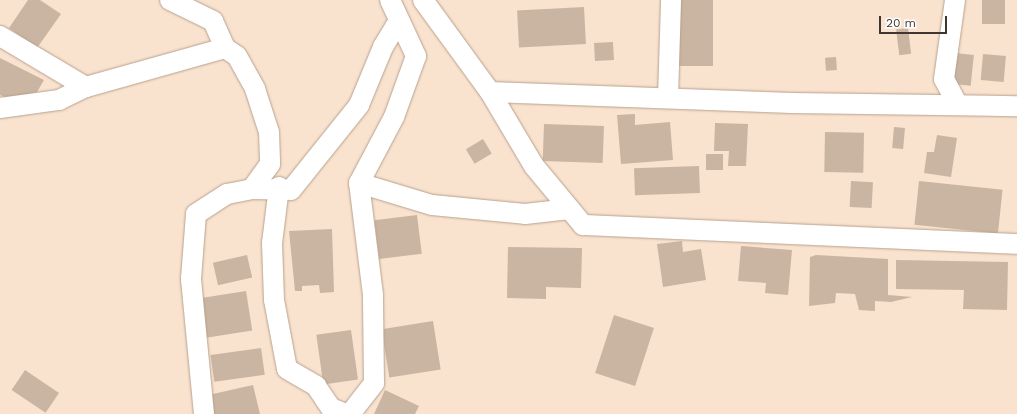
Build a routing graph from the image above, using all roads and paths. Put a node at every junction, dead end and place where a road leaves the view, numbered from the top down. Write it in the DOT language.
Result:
graph roads {
  1 [pos="170,0"];
  2 [pos="390,0"];
  3 [pos="423,0"];
  4 [pos="672,0"];
  5 [pos="955,0"];
  6 [pos="398,22"];
  7 [pos="0,36"];
  8 [pos="225,48"];
  9 [pos="86,87"];
  10 [pos="490,92"];
  11 [pos="668,98"];
  12 [pos="957,103"];
  13 [pos="1017,106"];
  14 [pos="0,108"];
  15 [pos="359,183"];
  16 [pos="279,187"];
  17 [pos="252,189"];
  18 [pos="570,209"];
  19 [pos="1017,244"];
  20 [pos="204,414"];
  21 [pos="346,414"];
  22 [pos="350,414"];
  1 -- 8 [label="street"];
  2 -- 6 [label="street"];
  3 -- 10 [label="street"];
  4 -- 11 [label="street"];
  5 -- 12 [label="street"];
  6 -- 15 [label="street"];
  6 -- 16 [label="street"];
  7 -- 9 [label="street"];
  8 -- 9 [label="street"];
  8 -- 17 [label="street"];
  9 -- 14 [label="street"];
  10 -- 11 [label="street"];
  10 -- 18 [label="street"];
  11 -- 12 [label="street"];
  12 -- 13 [label="street"];
  15 -- 18 [label="street"];
  15 -- 22 [label="street"];
  16 -- 17 [label="street"];
  16 -- 21 [label="street"];
  17 -- 20 [label="street"];
  18 -- 19 [label="street"];
}
